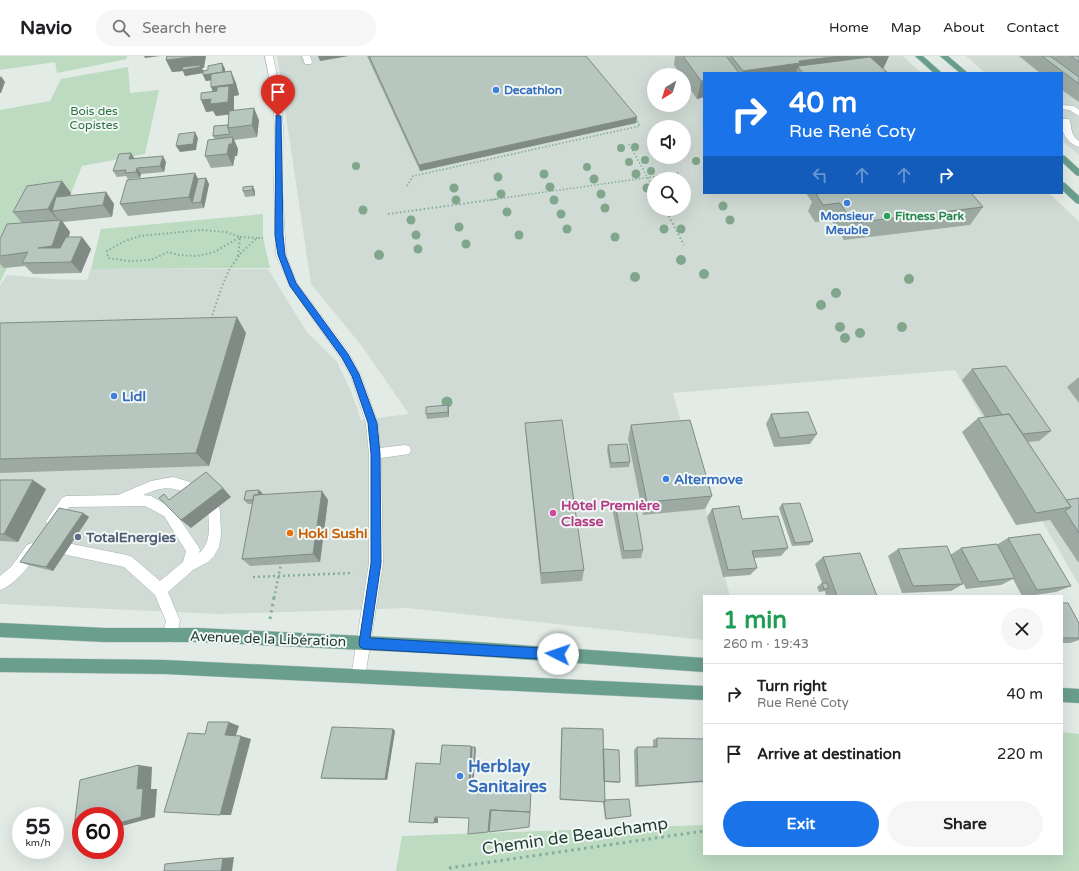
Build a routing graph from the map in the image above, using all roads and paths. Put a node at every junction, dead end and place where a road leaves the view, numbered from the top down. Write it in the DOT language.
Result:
graph roads {
  1 [pos="269,56"];
  2 [pos="919,56"];
  3 [pos="944,56"];
  4 [pos="937,72"];
  5 [pos="963,72"];
  6 [pos="1063,107"];
  7 [pos="635,117"];
  8 [pos="1079,119"];
  9 [pos="1064,120"];
  10 [pos="612,129"];
  11 [pos="613,131"];
  12 [pos="1078,143"];
  13 [pos="629,144"];
  14 [pos="1063,159"];
  15 [pos="1079,173"];
  16 [pos="647,175"];
  17 [pos="647,177"];
  18 [pos="407,186"];
  19 [pos="1063,186"];
  20 [pos="1079,201"];
  21 [pos="388,214"];
  22 [pos="669,216"];
  23 [pos="240,237"];
  24 [pos="257,238"];
  25 [pos="263,238"];
  26 [pos="684,245"];
  27 [pos="238,256"];
  28 [pos="209,324"];
  29 [pos="405,450"];
  30 [pos="375,454"];
  31 [pos="200,493"];
  32 [pos="114,501"];
  33 [pos="214,510"];
  34 [pos="67,549"];
  35 [pos="281,564"];
  36 [pos="188,566"];
  37 [pos="356,573"];
  38 [pos="279,576"];
  39 [pos="253,577"];
  40 [pos="0,584"];
  41 [pos="160,590"];
  42 [pos="270,622"];
  43 [pos="0,630"];
  44 [pos="170,636"];
  45 [pos="364,643"];
  46 [pos="0,665"];
  47 [pos="703,665"];
  48 [pos="358,677"];
  49 [pos="703,693"];
  50 [pos="1063,695"];
  51 [pos="1079,696"];
  52 [pos="703,831"];
  53 [pos="449,868"];
  1 -- 30 [label="street"];
  2 -- 4 [label="main road"];
  3 -- 5 [label="main road"];
  6 -- 8 [label="street"];
  7 -- 11 [label="path"];
  8 -- 9 [label="street"];
  9 -- 12 [label="street"];
  10 -- 11 [label="path"];
  11 -- 18 [label="path"];
  13 -- 16 [label="path"];
  14 -- 15 [label="main road"];
  17 -- 21 [label="path"];
  19 -- 20 [label="main road"];
  22 -- 26 [label="path"];
  23 -- 23 [label="path"];
  23 -- 24 [label="path"];
  23 -- 27 [label="path"];
  24 -- 25 [label="path"];
  24 -- 27 [label="path"];
  27 -- 28 [label="path"];
  29 -- 30 [label="street"];
  30 -- 45 [label="street"];
  31 -- 32 [label="street"];
  32 -- 36 [label="street"];
  32 -- 40 [label="street"];
  33 -- 36 [label="street"];
  34 -- 41 [label="street"];
  35 -- 38 [label="path"];
  36 -- 41 [label="street"];
  37 -- 38 [label="path"];
  38 -- 39 [label="path"];
  38 -- 42 [label="path"];
  41 -- 44 [label="street"];
  43 -- 44 [label="main road, Avenue de la Libération"];
  44 -- 45 [label="main road, Avenue de la Libération"];
  45 -- 47 [label="main road, Avenue de la Libération"];
  45 -- 48 [label="street"];
  46 -- 48 [label="main road"];
  48 -- 49 [label="main road"];
  50 -- 51 [label="main road"];
  52 -- 53 [label="path, Chemin de Beauchamp"];
}
